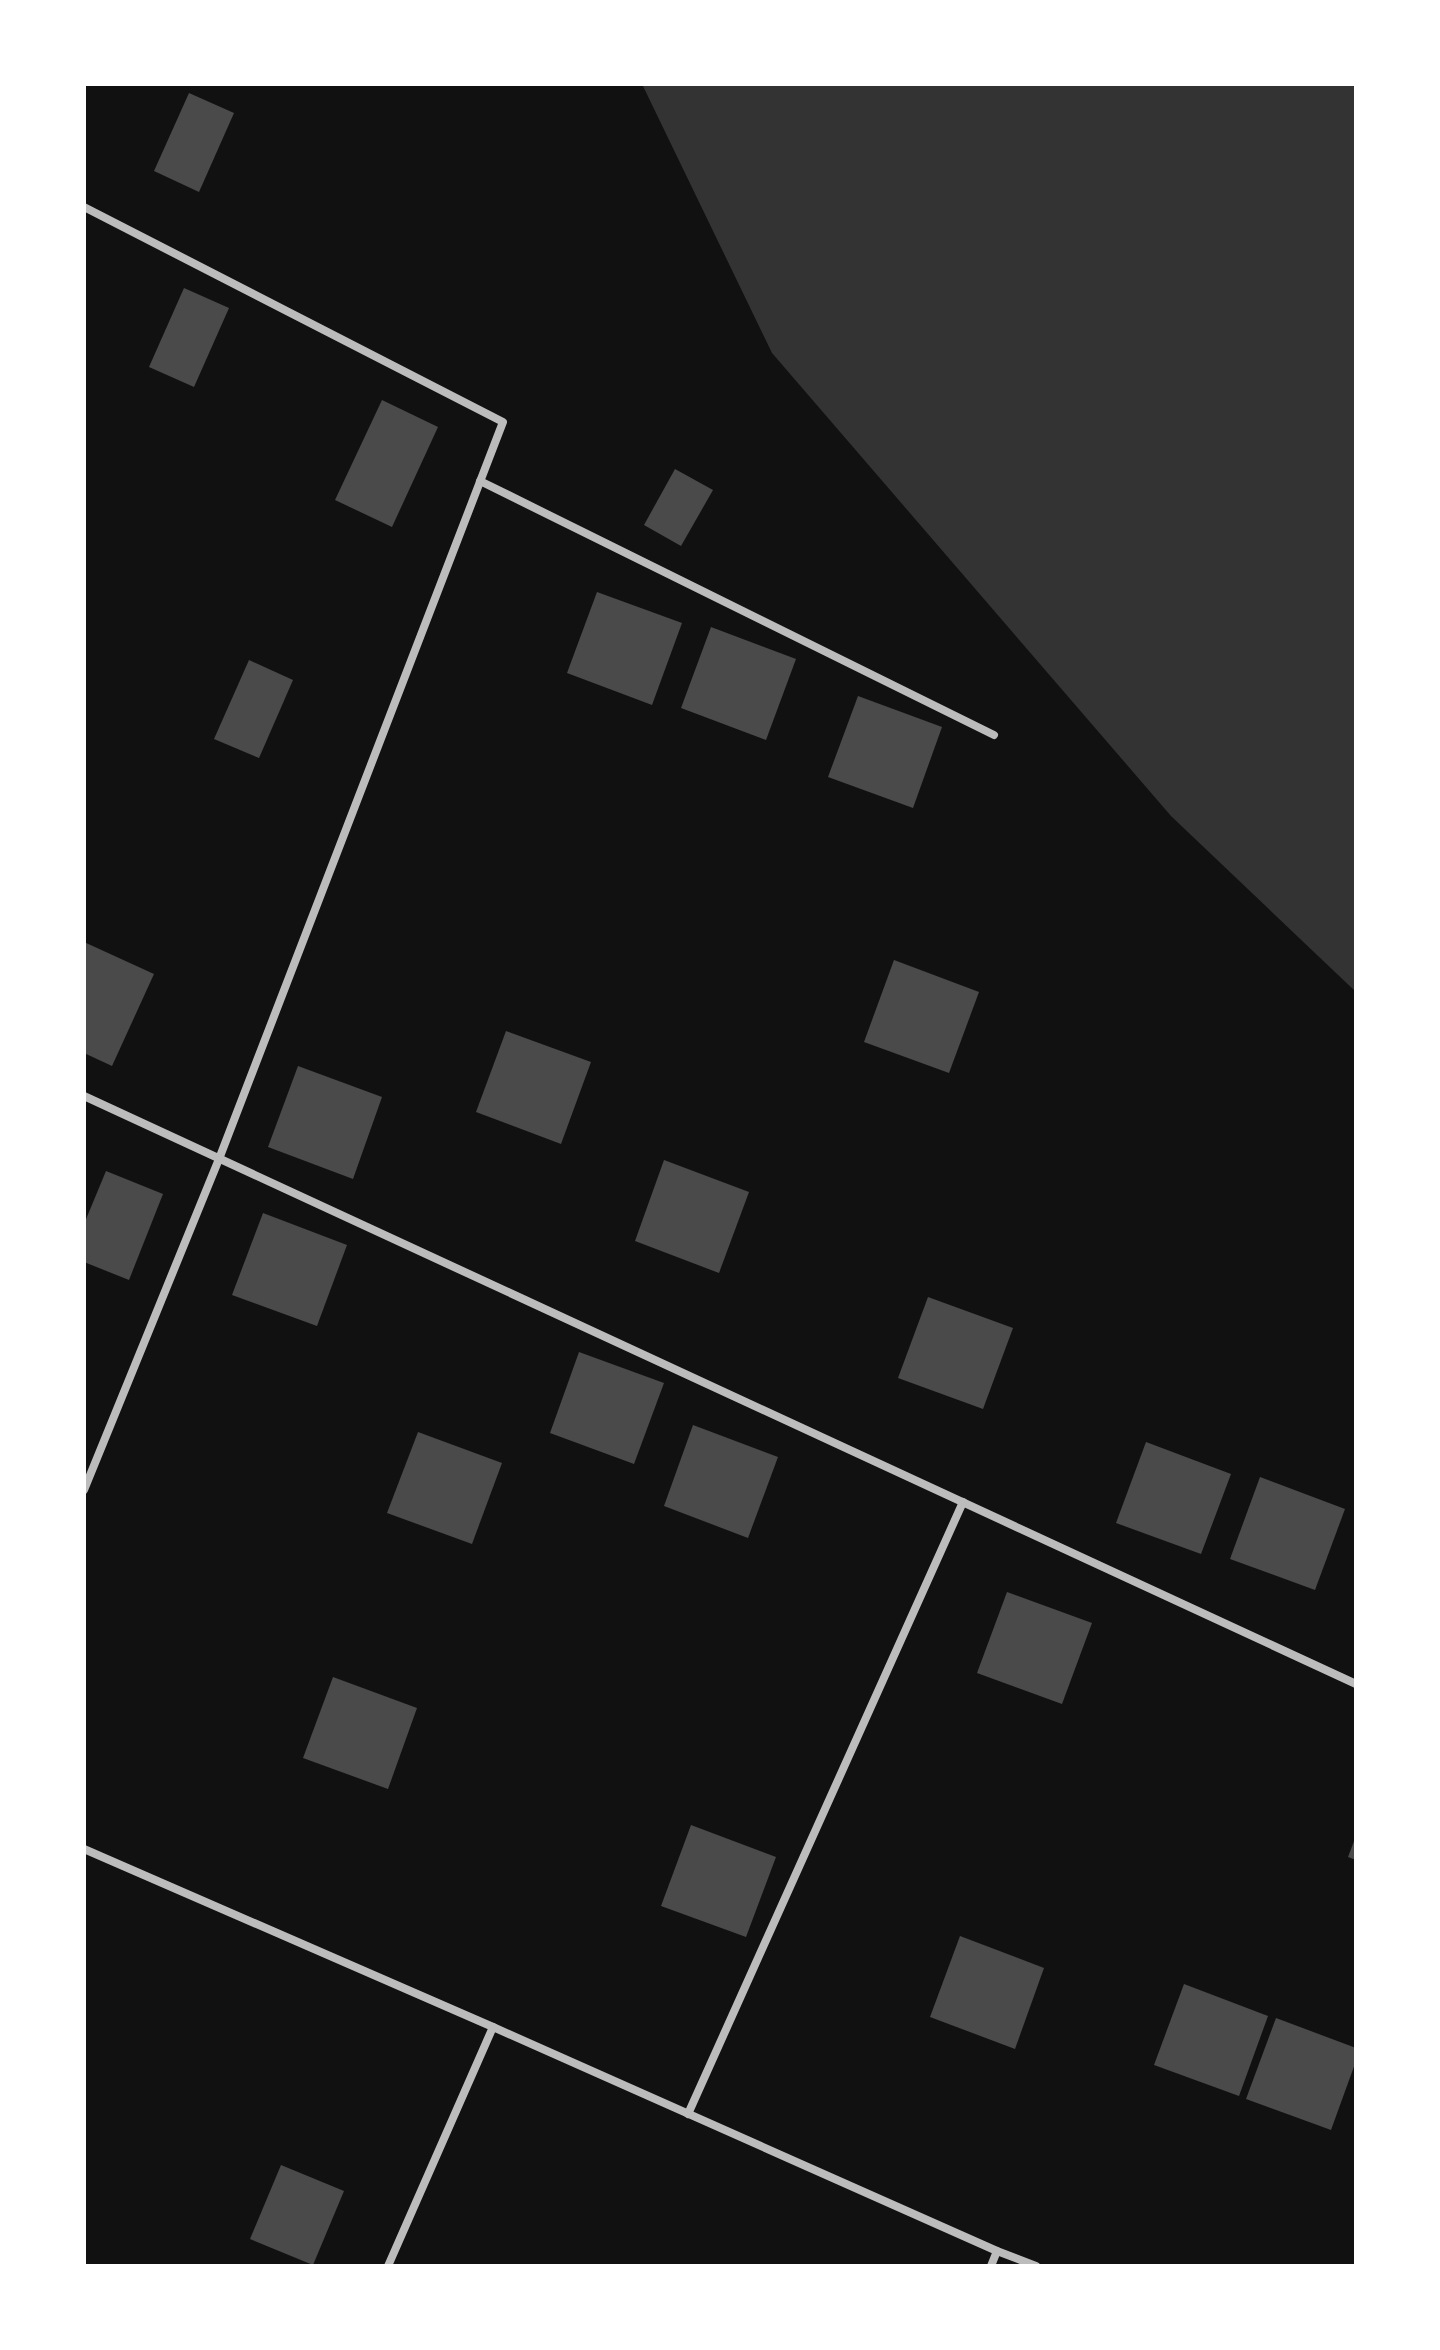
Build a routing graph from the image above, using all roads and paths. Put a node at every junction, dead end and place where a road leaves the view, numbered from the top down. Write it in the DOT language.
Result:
graph roads {
  1 [pos="84,207"];
  2 [pos="480,481"];
  3 [pos="994,735"];
  4 [pos="84,1096"];
  5 [pos="219,1159"];
  6 [pos="84,1490"];
  7 [pos="963,1502"];
  8 [pos="1356,1684"];
  9 [pos="84,1849"];
  10 [pos="493,2027"];
  11 [pos="688,2114"];
  12 [pos="997,2251"];
  13 [pos="388,2266"];
  14 [pos="991,2266"];
  15 [pos="1036,2266"];
  1 -- 2 [label="street"];
  2 -- 3 [label="street"];
  2 -- 5 [label="street"];
  4 -- 5 [label="street"];
  5 -- 6 [label="street"];
  5 -- 7 [label="street"];
  7 -- 8 [label="street"];
  7 -- 11 [label="street"];
  9 -- 10 [label="street"];
  10 -- 11 [label="street"];
  10 -- 13 [label="street"];
  11 -- 12 [label="street"];
  12 -- 14 [label="street"];
  12 -- 15 [label="street"];
}
